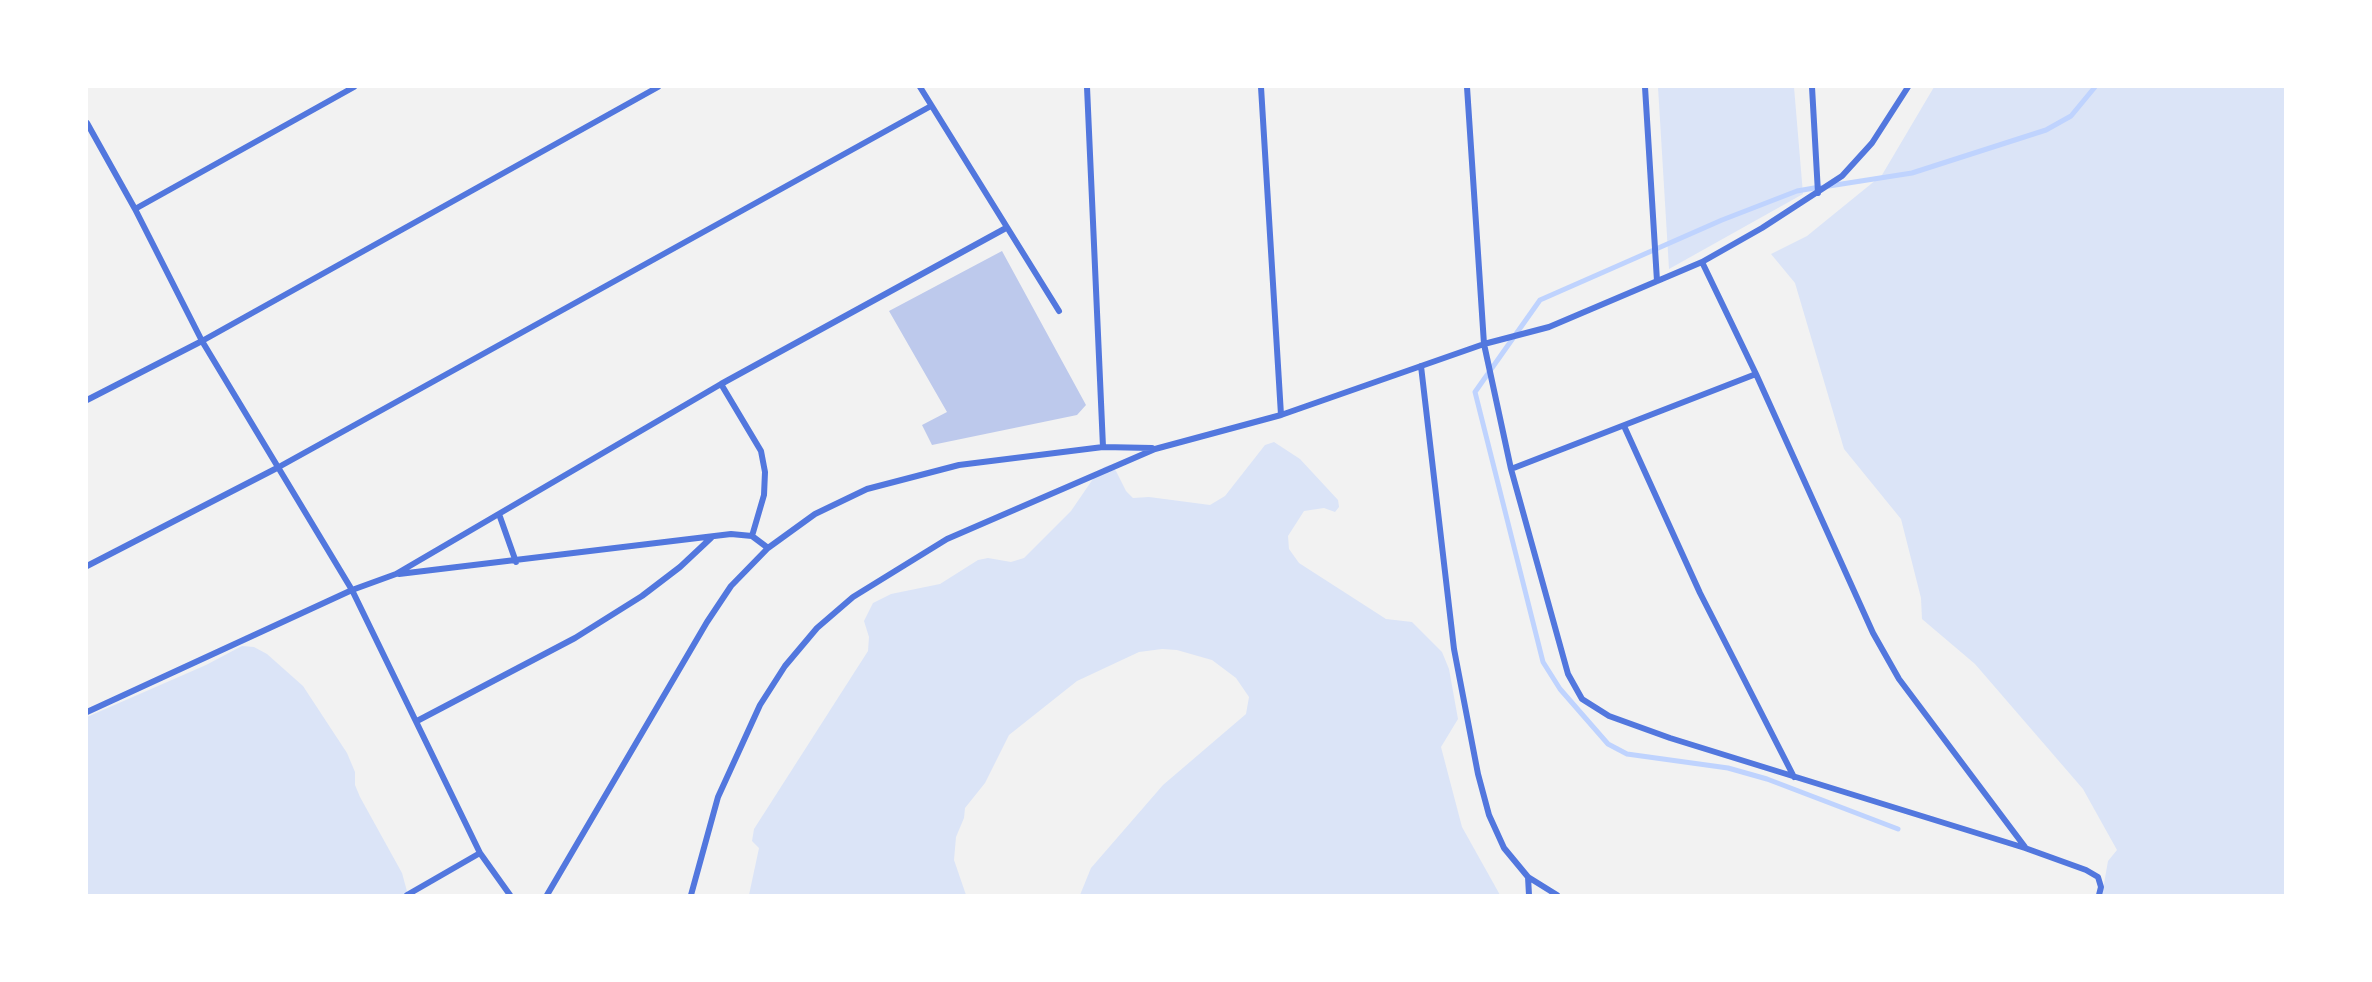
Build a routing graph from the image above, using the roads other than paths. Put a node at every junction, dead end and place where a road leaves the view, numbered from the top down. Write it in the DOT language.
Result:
graph roads {
  1 [pos="354,87"];
  2 [pos="658,87"];
  3 [pos="920,87"];
  4 [pos="1087,87"];
  5 [pos="1261,87"];
  6 [pos="1467,87"];
  7 [pos="1645,87"];
  8 [pos="1812,87"];
  9 [pos="1908,87"];
  10 [pos="931,106"];
  11 [pos="87,123"];
  12 [pos="1818,193"];
  13 [pos="135,209"];
  14 [pos="1005,228"];
  15 [pos="1702,262"];
  16 [pos="1657,280"];
  17 [pos="1059,311"];
  18 [pos="202,342"];
  19 [pos="1484,344"];
  20 [pos="1421,366"];
  21 [pos="1756,374"];
  22 [pos="721,384"];
  23 [pos="87,400"];
  24 [pos="1281,415"];
  25 [pos="1624,426"];
  26 [pos="1103,447"];
  27 [pos="1155,449"];
  28 [pos="277,468"];
  29 [pos="1511,469"];
  30 [pos="499,514"];
  31 [pos="752,536"];
  32 [pos="713,537"];
  33 [pos="768,548"];
  34 [pos="516,562"];
  35 [pos="87,566"];
  36 [pos="396,574"];
  37 [pos="352,590"];
  38 [pos="87,712"];
  39 [pos="417,722"];
  40 [pos="1794,777"];
  41 [pos="2025,848"];
  42 [pos="480,853"];
  43 [pos="1528,877"];
  44 [pos="406,895"];
  45 [pos="510,895"];
  46 [pos="547,895"];
  47 [pos="691,895"];
  48 [pos="1528,895"];
  49 [pos="1557,895"];
  50 [pos="2099,895"];
  1 -- 13 [label="street"];
  2 -- 18 [label="street"];
  3 -- 10 [label="street"];
  4 -- 26 [label="street"];
  5 -- 24 [label="street"];
  6 -- 19 [label="street"];
  7 -- 16 [label="street"];
  8 -- 12 [label="street"];
  9 -- 12 [label="street"];
  10 -- 14 [label="street"];
  10 -- 28 [label="street"];
  11 -- 13 [label="street"];
  12 -- 15 [label="street"];
  13 -- 18 [label="street"];
  14 -- 17 [label="street"];
  14 -- 22 [label="street"];
  15 -- 16 [label="street"];
  15 -- 21 [label="street"];
  16 -- 19 [label="street"];
  18 -- 23 [label="street"];
  18 -- 28 [label="street"];
  19 -- 20 [label="street"];
  19 -- 29 [label="street"];
  20 -- 24 [label="street"];
  20 -- 43 [label="street"];
  21 -- 25 [label="street"];
  21 -- 41 [label="street"];
  22 -- 30 [label="street"];
  22 -- 31 [label="street"];
  24 -- 27 [label="street"];
  25 -- 29 [label="street"];
  25 -- 40 [label="street"];
  26 -- 27 [label="street"];
  26 -- 33 [label="street"];
  27 -- 47 [label="street"];
  28 -- 35 [label="street"];
  28 -- 37 [label="street"];
  29 -- 40 [label="street"];
  30 -- 34 [label="street"];
  30 -- 36 [label="street"];
  31 -- 32 [label="street"];
  31 -- 33 [label="street"];
  32 -- 34 [label="street"];
  32 -- 39 [label="street"];
  33 -- 46 [label="street"];
  34 -- 36 [label="street"];
  36 -- 37 [label="street"];
  37 -- 38 [label="street"];
  37 -- 39 [label="street"];
  39 -- 42 [label="street"];
  40 -- 41 [label="street"];
  41 -- 50 [label="street"];
  42 -- 44 [label="street"];
  42 -- 45 [label="street"];
  43 -- 48 [label="street"];
  43 -- 49 [label="street"];
}
